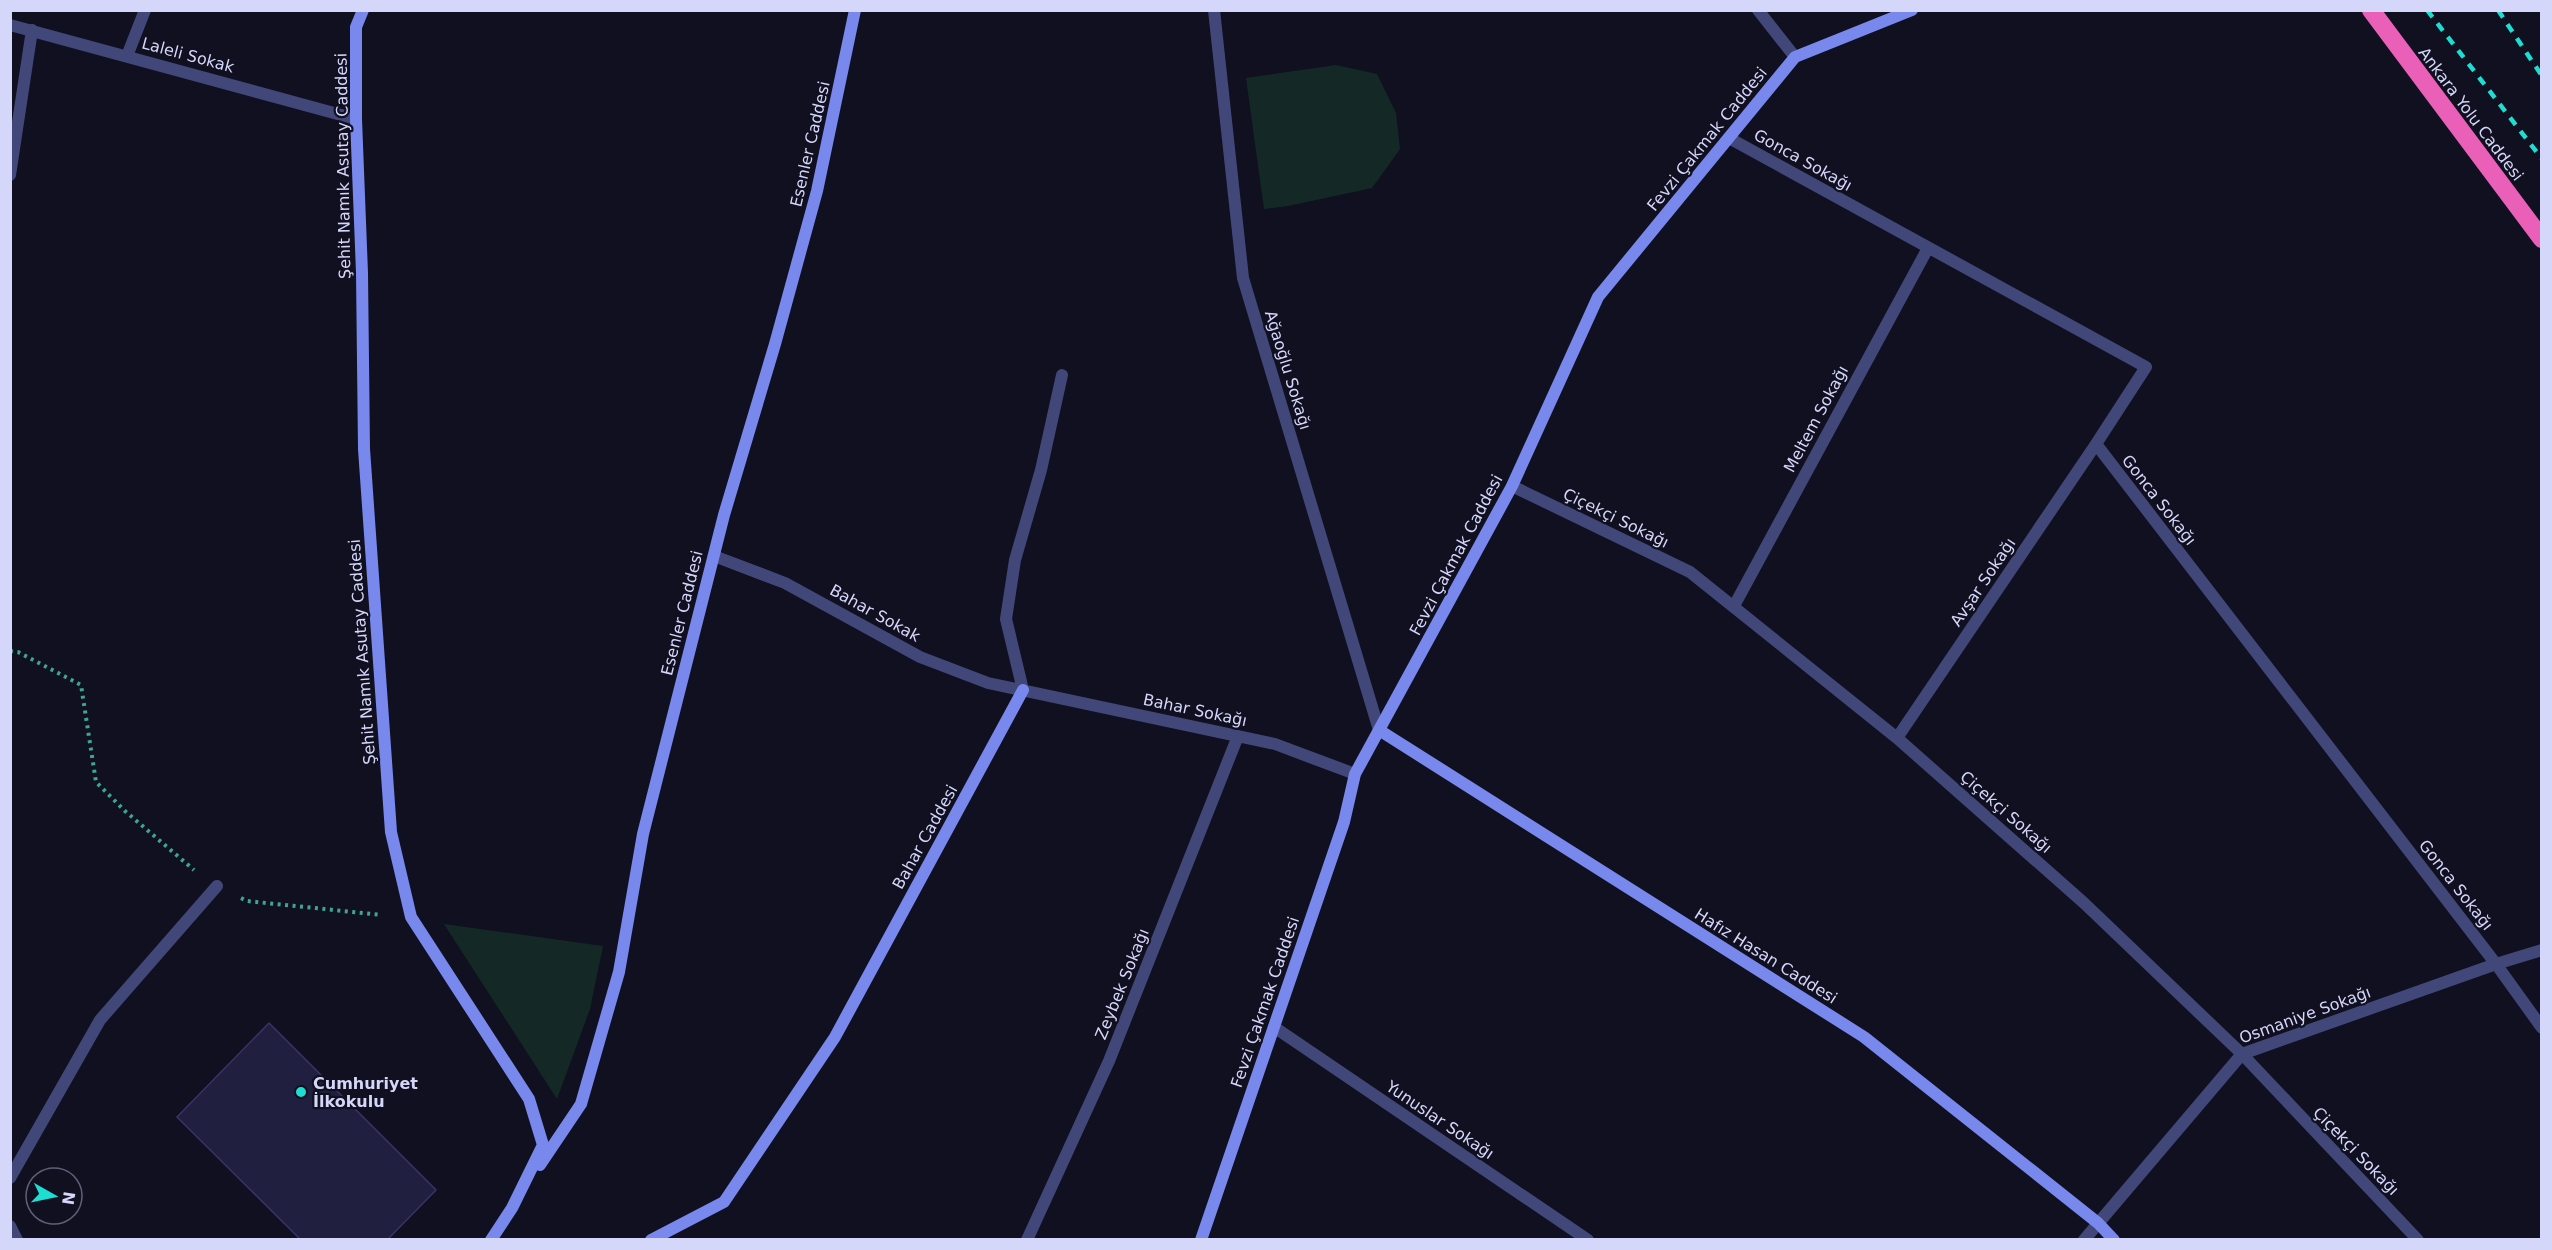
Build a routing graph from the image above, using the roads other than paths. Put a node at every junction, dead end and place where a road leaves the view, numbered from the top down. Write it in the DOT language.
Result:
graph roads {
  1 [pos="145,10"];
  2 [pos="363,10"];
  3 [pos="855,10"];
  4 [pos="1214,10"];
  5 [pos="1758,10"];
  6 [pos="1912,10"];
  7 [pos="2371,10"];
  8 [pos="10,25"];
  9 [pos="32,30"];
  10 [pos="127,56"];
  11 [pos="1795,57"];
  12 [pos="356,119"];
  13 [pos="1729,138"];
  14 [pos="10,175"];
  15 [pos="2541,239"];
  16 [pos="1928,248"];
  17 [pos="1062,375"];
  18 [pos="2096,444"];
  19 [pos="1512,486"];
  20 [pos="714,556"];
  21 [pos="1734,606"];
  22 [pos="1023,690"];
  23 [pos="1379,730"];
  24 [pos="1238,736"];
  25 [pos="1897,738"];
  26 [pos="1355,774"];
  27 [pos="217,886"];
  28 [pos="2541,950"];
  29 [pos="2496,964"];
  30 [pos="1274,1027"];
  31 [pos="2541,1028"];
  32 [pos="2242,1054"];
  33 [pos="10,1178"];
  34 [pos="512,1208"];
  35 [pos="2098,1223"];
  36 [pos="10,1226"];
  37 [pos="17,1239"];
  38 [pos="491,1239"];
  39 [pos="651,1239"];
  40 [pos="1027,1239"];
  41 [pos="1201,1239"];
  42 [pos="1588,1239"];
  43 [pos="2084,1239"];
  44 [pos="2114,1239"];
  45 [pos="2418,1239"];
  1 -- 10 [label="street"];
  2 -- 12 [label="street, Şehit Namık Asutay Caddesi"];
  3 -- 20 [label="street, Esenler Caddesi"];
  4 -- 23 [label="street, Ağaoğlu Sokağı"];
  5 -- 11 [label="street"];
  6 -- 11 [label="street, Fevzi Çakmak Caddesi"];
  7 -- 15 [label="highway, Ankara Yolu Caddesi"];
  8 -- 9 [label="street, Laleli Sokak"];
  9 -- 10 [label="street, Laleli Sokak"];
  9 -- 14 [label="street"];
  10 -- 12 [label="street, Laleli Sokak"];
  11 -- 13 [label="street, Fevzi Çakmak Caddesi"];
  12 -- 34 [label="street, Şehit Namık Asutay Caddesi"];
  13 -- 16 [label="street, Gonca Sokağı"];
  13 -- 19 [label="street, Fevzi Çakmak Caddesi"];
  16 -- 18 [label="street, Gonca Sokağı"];
  16 -- 21 [label="street, Meltem Sokağı"];
  17 -- 22 [label="street"];
  18 -- 25 [label="street, Avşar Sokağı"];
  18 -- 29 [label="street, Gonca Sokağı"];
  19 -- 21 [label="street, Çiçekçi Sokağı"];
  19 -- 23 [label="street, Fevzi Çakmak Caddesi"];
  20 -- 22 [label="street, Bahar Sokak"];
  20 -- 34 [label="street, Esenler Caddesi"];
  21 -- 25 [label="street, Çiçekçi Sokağı"];
  22 -- 24 [label="street, Bahar Sokağı"];
  22 -- 39 [label="street, Bahar Caddesi"];
  23 -- 26 [label="street, Fevzi Çakmak Caddesi"];
  23 -- 35 [label="street, Hafız Hasan Caddesi"];
  24 -- 26 [label="street, Bahar Sokağı"];
  24 -- 40 [label="street, Zeybek Sokağı"];
  25 -- 32 [label="street, Çiçekçi Sokağı"];
  26 -- 30 [label="street, Fevzi Çakmak Caddesi"];
  27 -- 33 [label="street"];
  28 -- 29 [label="street, Osmaniye Sokağı"];
  29 -- 31 [label="street, Gonca Sokağı"];
  29 -- 32 [label="street, Osmaniye Sokağı"];
  30 -- 41 [label="street, Fevzi Çakmak Caddesi"];
  30 -- 42 [label="street, Yunuslar Sokağı"];
  32 -- 35 [label="street, Osmaniye Sokağı"];
  32 -- 45 [label="street, Çiçekçi Sokağı"];
  34 -- 38 [label="street, Şehit Namık Asutay Caddesi"];
  35 -- 43 [label="street, Osmaniye Sokağı"];
  35 -- 44 [label="street, Hafız Hasan Caddesi"];
  36 -- 37 [label="street"];
}
